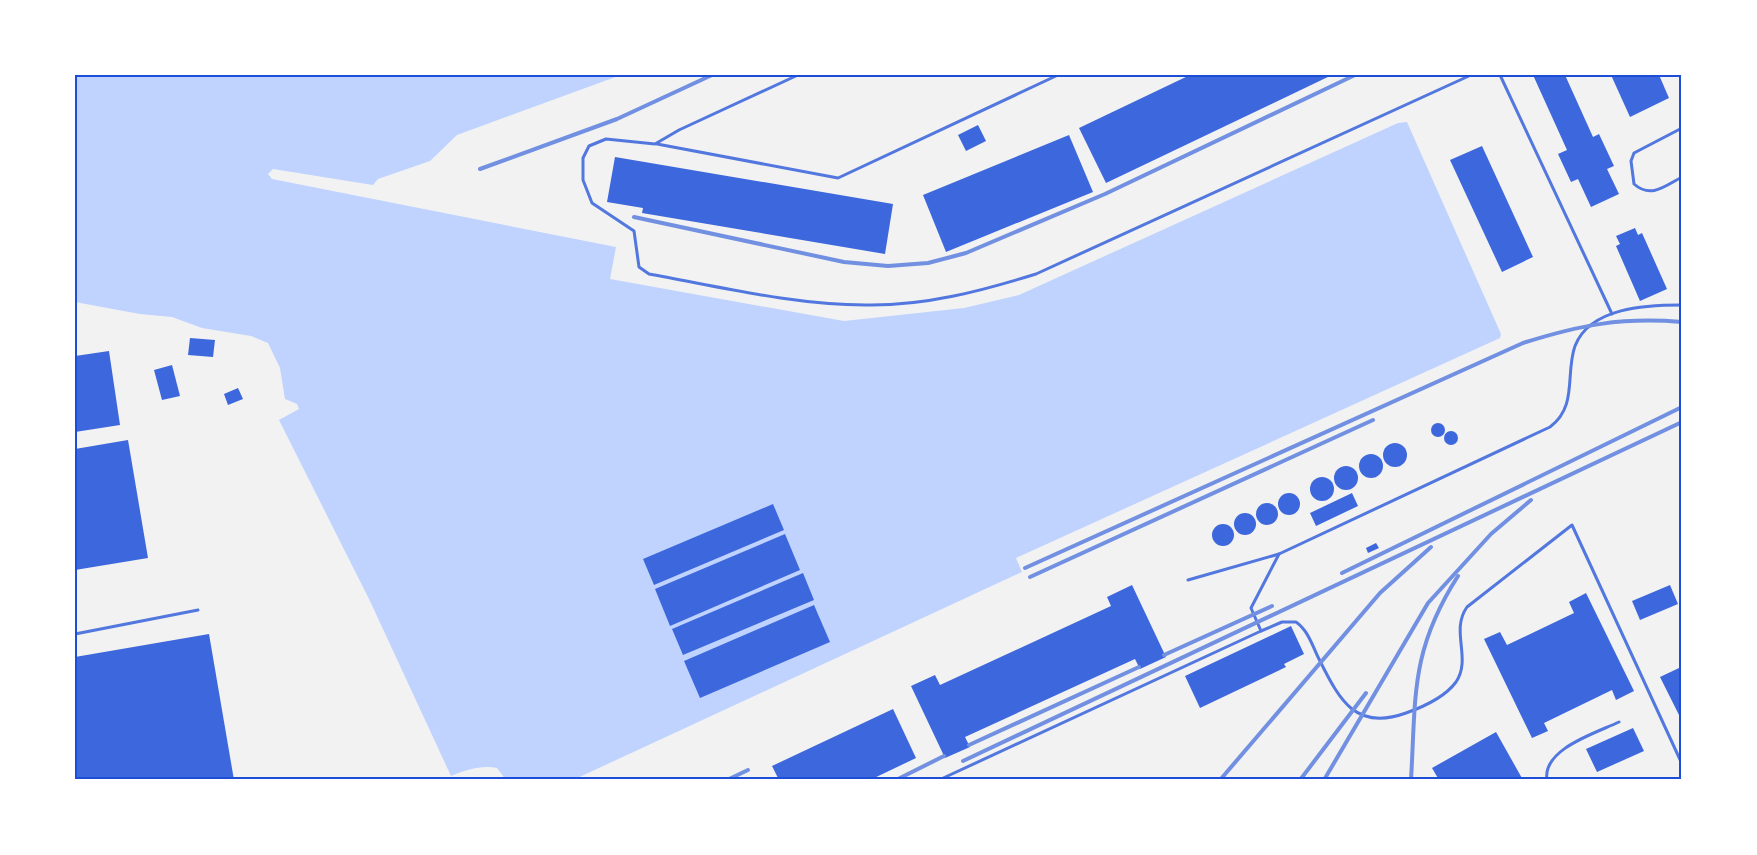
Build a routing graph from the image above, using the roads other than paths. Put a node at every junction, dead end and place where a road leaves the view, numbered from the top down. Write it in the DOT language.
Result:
graph roads {
  1 [pos="798,75"];
  2 [pos="1058,75"];
  3 [pos="1460,75"];
  4 [pos="1471,75"];
  5 [pos="1500,75"];
  6 [pos="1465,77"];
  7 [pos="1682,128"];
  8 [pos="655,144"];
  9 [pos="1682,177"];
  10 [pos="1682,305"];
  11 [pos="1612,314"];
  12 [pos="1279,554"];
  13 [pos="1188,580"];
  14 [pos="198,610"];
  15 [pos="1261,631"];
  16 [pos="75,634"];
  17 [pos="1619,722"];
  18 [pos="1682,764"];
  19 [pos="939,780"];
  20 [pos="1547,780"];
  1 -- 8 [label="lane"];
  2 -- 8 [label="lane"];
  3 -- 6 [label="lane"];
  4 -- 6 [label="lane"];
  5 -- 11 [label="lane"];
  6 -- 8 [label="lane"];
  7 -- 9 [label="lane"];
  10 -- 11 [label="lane"];
  11 -- 12 [label="lane"];
  12 -- 13 [label="lane"];
  12 -- 15 [label="lane"];
  14 -- 16 [label="lane"];
  15 -- 18 [label="lane"];
  15 -- 19 [label="lane"];
  17 -- 20 [label="lane"];
}
